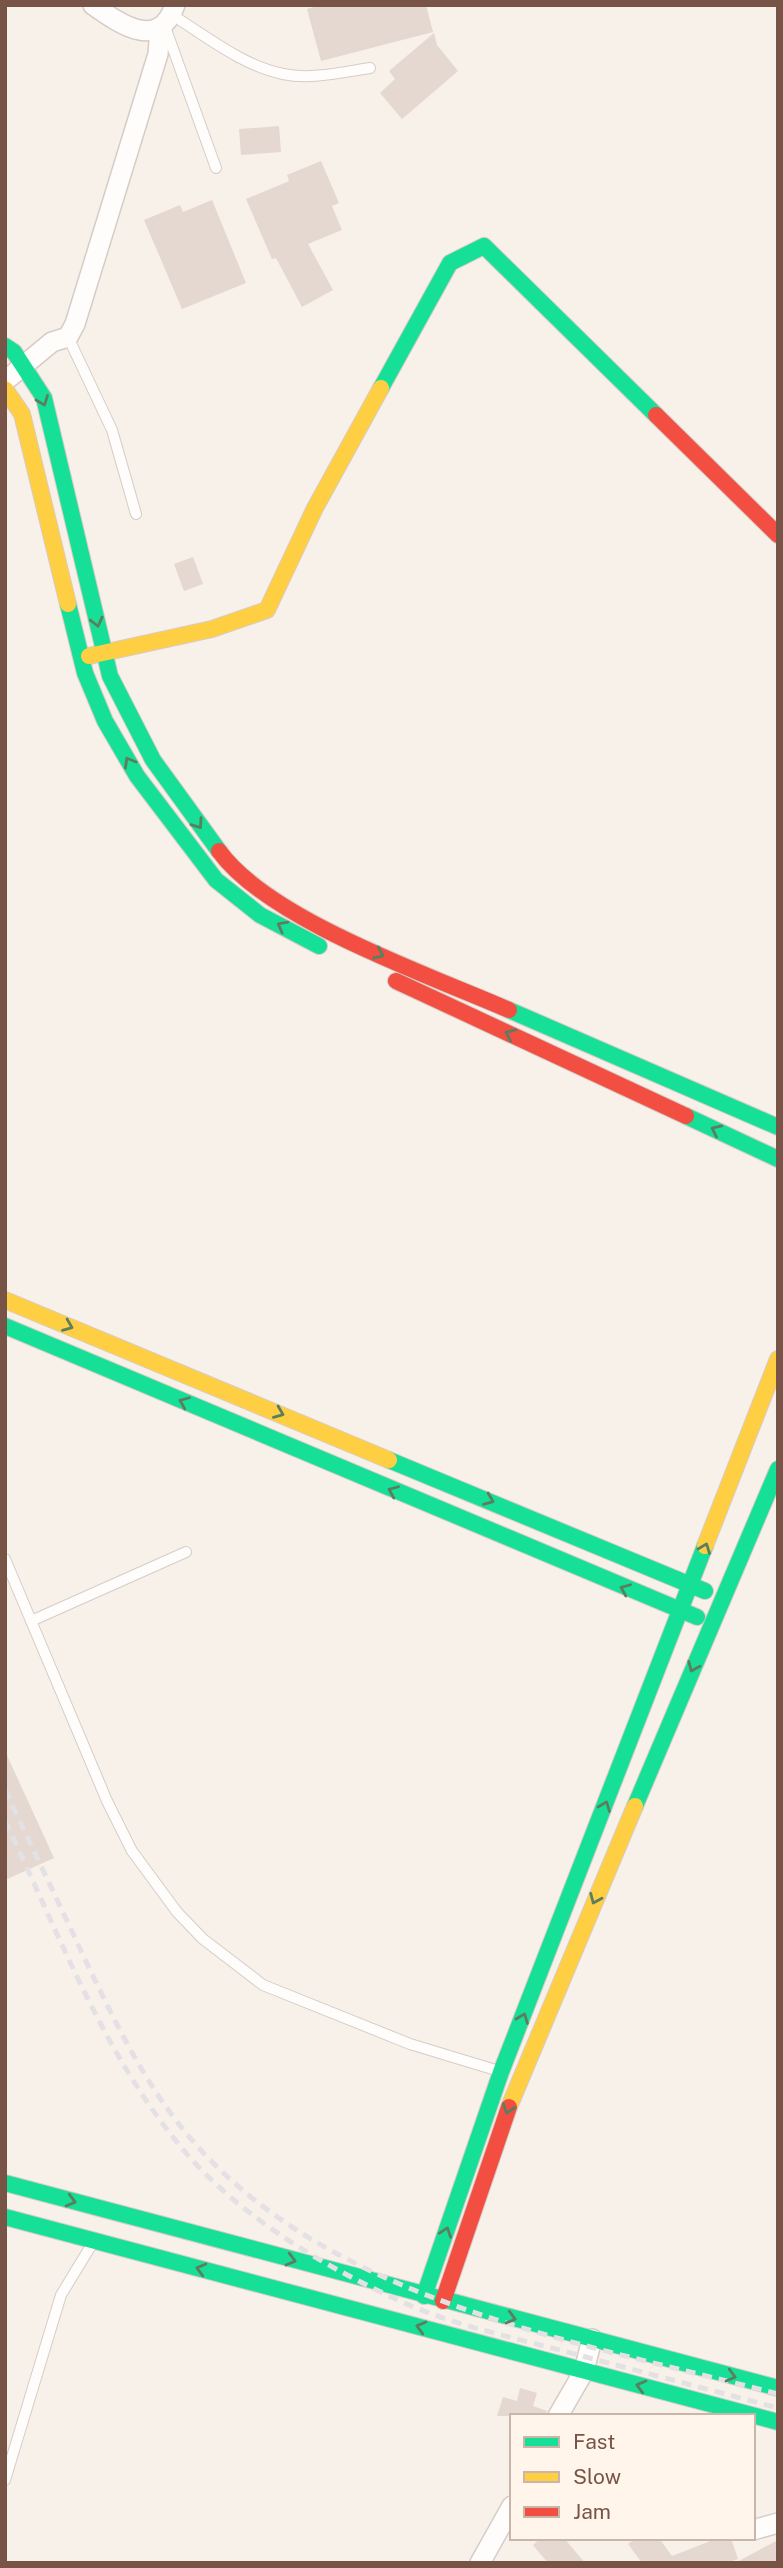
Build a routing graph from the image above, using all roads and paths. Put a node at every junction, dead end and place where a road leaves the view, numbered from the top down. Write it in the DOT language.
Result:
graph roads {
  1 [pos="93,5"];
  2 [pos="168,18"];
  3 [pos="370,68"];
  4 [pos="216,168"];
  5 [pos="68,337"];
  6 [pos="5,346"];
  7 [pos="24,367"];
  8 [pos="5,381"];
  9 [pos="5,389"];
  10 [pos="136,514"];
  11 [pos="778,535"];
  12 [pos="105,654"];
  13 [pos="81,657"];
  14 [pos="778,1127"];
  15 [pos="778,1159"];
  16 [pos="5,1300"];
  17 [pos="5,1326"];
  18 [pos="778,1359"];
  19 [pos="778,1469"];
  20 [pos="773,1492"];
  21 [pos="186,1552"];
  22 [pos="5,1559"];
  23 [pos="691,1584"];
  24 [pos="721,1600"];
  25 [pos="680,1613"];
  26 [pos="31,1620"];
  27 [pos="712,1621"];
  28 [pos="501,2072"];
  29 [pos="517,2081"];
  30 [pos="5,2183"];
  31 [pos="5,2217"];
  32 [pos="95,2241"];
  33 [pos="424,2296"];
  34 [pos="443,2301"];
  35 [pos="592,2339"];
  36 [pos="584,2371"];
  37 [pos="778,2388"];
  38 [pos="559,2414"];
  39 [pos="748,2414"];
  40 [pos="755,2416"];
  41 [pos="778,2422"];
  42 [pos="5,2480"];
  43 [pos="510,2510"];
  44 [pos="778,2523"];
  45 [pos="755,2529"];
  46 [pos="480,2563"];
  1 -- 2 [label="street"];
  2 -- 3 [label="lane"];
  2 -- 4 [label="lane"];
  2 -- 5 [label="street"];
  5 -- 7 [label="street"];
  5 -- 10 [label="lane"];
  6 -- 7 [label="street"];
  7 -- 8 [label="street"];
  7 -- 12 [label="street, one-way"];
  9 -- 13 [label="street"];
  11 -- 12 [label="street"];
  12 -- 13 [label="street"];
  12 -- 14 [label="street, one-way"];
  15 -- 13 [label="street, one-way"];
  16 -- 23 [label="street, one-way"];
  25 -- 17 [label="street, one-way"];
  23 -- 18 [label="street, one-way"];
  19 -- 20 [label="street"];
  20 -- 24 [label="street"];
  21 -- 26 [label="lane"];
  22 -- 26 [label="lane"];
  23 -- 24 [label="street"];
  23 -- 25 [label="street"];
  24 -- 27 [label="street"];
  25 -- 27 [label="street"];
  28 -- 25 [label="street, one-way"];
  26 -- 28 [label="lane"];
  27 -- 29 [label="street, one-way"];
  28 -- 29 [label="lane"];
  33 -- 28 [label="street, one-way"];
  29 -- 34 [label="street, one-way"];
  30 -- 33 [label="street, one-way"];
  31 -- 32 [label="street"];
  36 -- 32 [label="street, one-way"];
  32 -- 42 [label="lane"];
  33 -- 34 [label="street"];
  34 -- 35 [label="street, one-way"];
  35 -- 36 [label="street"];
  35 -- 37 [label="street, one-way"];
  36 -- 38 [label="street"];
  39 -- 36 [label="street, one-way"];
  41 -- 40 [label="street, one-way"];
  43 -- 46 [label="street"];
  44 -- 45 [label="street"];
}
